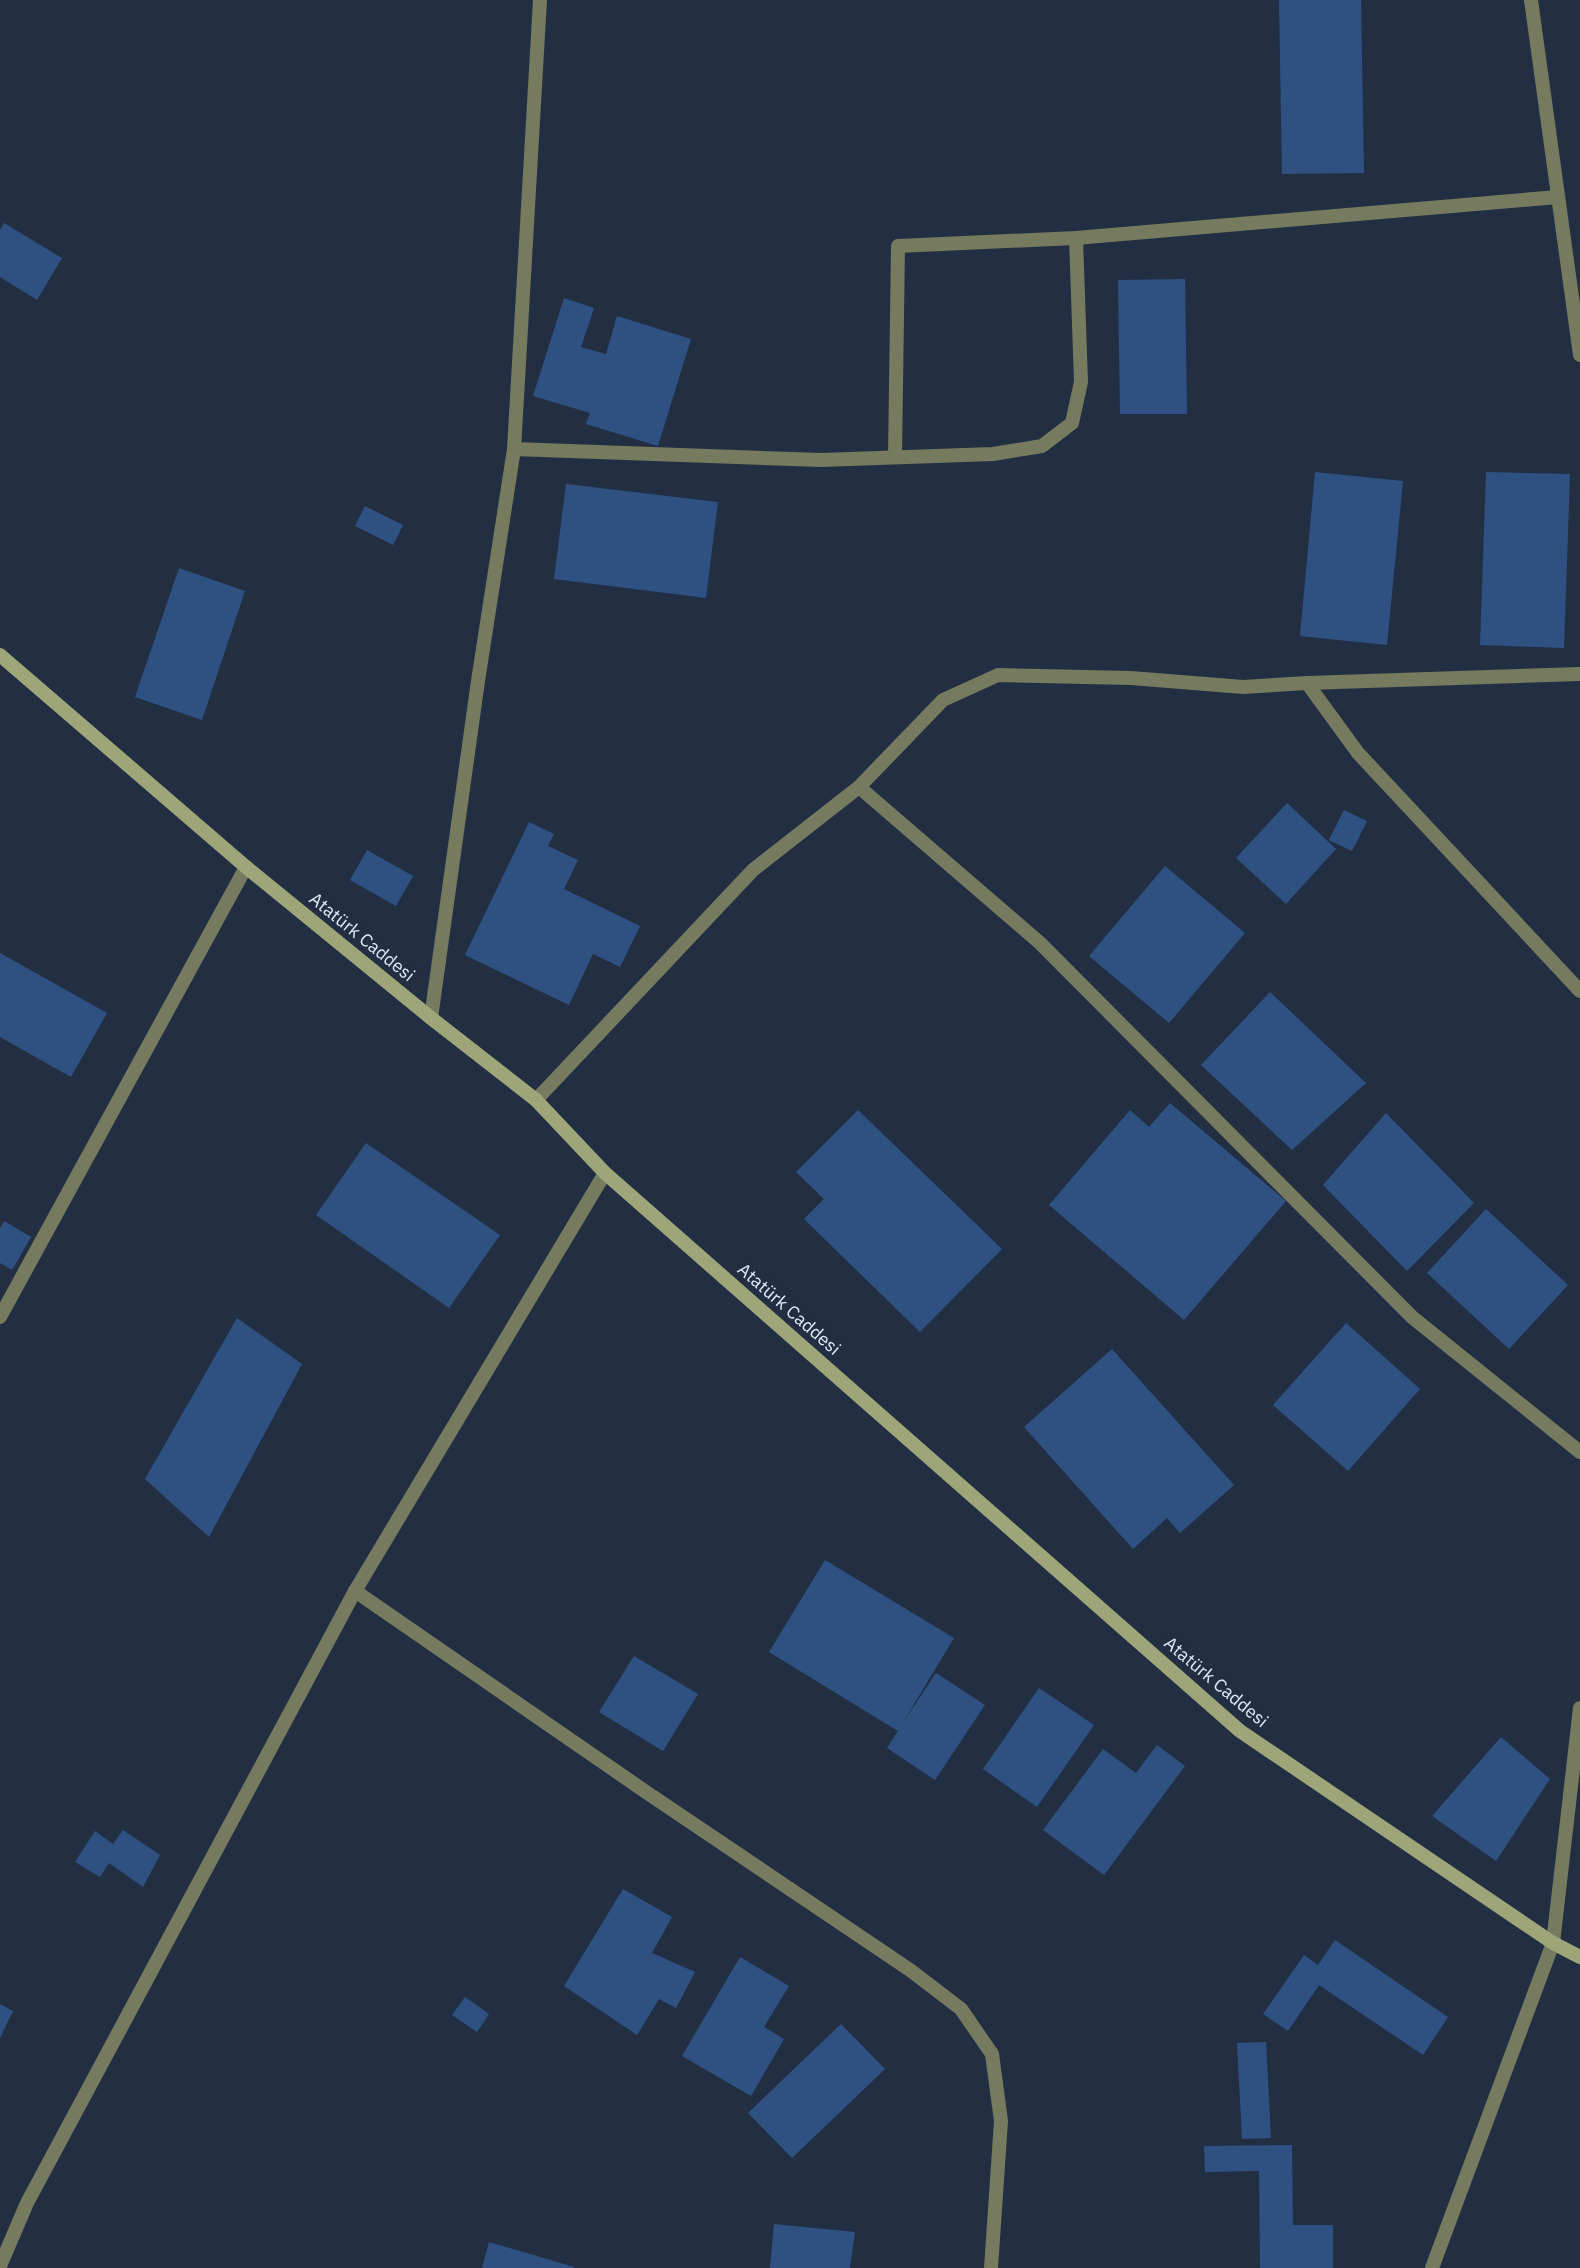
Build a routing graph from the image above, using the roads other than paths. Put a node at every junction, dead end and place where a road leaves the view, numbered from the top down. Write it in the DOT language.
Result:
graph roads {
  1 [pos="540,0"];
  2 [pos="1531,0"];
  3 [pos="1558,197"];
  4 [pos="1076,238"];
  5 [pos="1578,328"];
  6 [pos="1580,355"];
  7 [pos="514,449"];
  8 [pos="895,457"];
  9 [pos="0,655"];
  10 [pos="1580,674"];
  11 [pos="1307,683"];
  12 [pos="859,787"];
  13 [pos="246,867"];
  14 [pos="1580,991"];
  15 [pos="431,1018"];
  16 [pos="536,1100"];
  17 [pos="605,1173"];
  18 [pos="0,1317"];
  19 [pos="1580,1452"];
  20 [pos="355,1591"];
  21 [pos="1580,1708"];
  22 [pos="1553,1943"];
  23 [pos="1580,1956"];
  24 [pos="0,2266"];
  25 [pos="991,2268"];
  26 [pos="1432,2268"];
  1 -- 7 [label="street"];
  2 -- 3 [label="street"];
  3 -- 4 [label="street"];
  3 -- 5 [label="street"];
  4 -- 8 [label="street"];
  4 -- 8 [label="street"];
  5 -- 6 [label="street"];
  7 -- 8 [label="street"];
  7 -- 15 [label="street"];
  9 -- 13 [label="main road, Atatürk Caddesi"];
  10 -- 11 [label="street"];
  11 -- 12 [label="street"];
  11 -- 14 [label="street"];
  12 -- 16 [label="street"];
  12 -- 19 [label="street"];
  13 -- 15 [label="main road, Atatürk Caddesi"];
  13 -- 18 [label="street"];
  15 -- 16 [label="main road, Atatürk Caddesi"];
  16 -- 17 [label="main road, Atatürk Caddesi"];
  17 -- 20 [label="street"];
  17 -- 22 [label="main road, Atatürk Caddesi"];
  20 -- 24 [label="street"];
  20 -- 25 [label="street"];
  21 -- 22 [label="street"];
  22 -- 23 [label="main road, Atatürk Caddesi"];
  22 -- 26 [label="street"];
}
